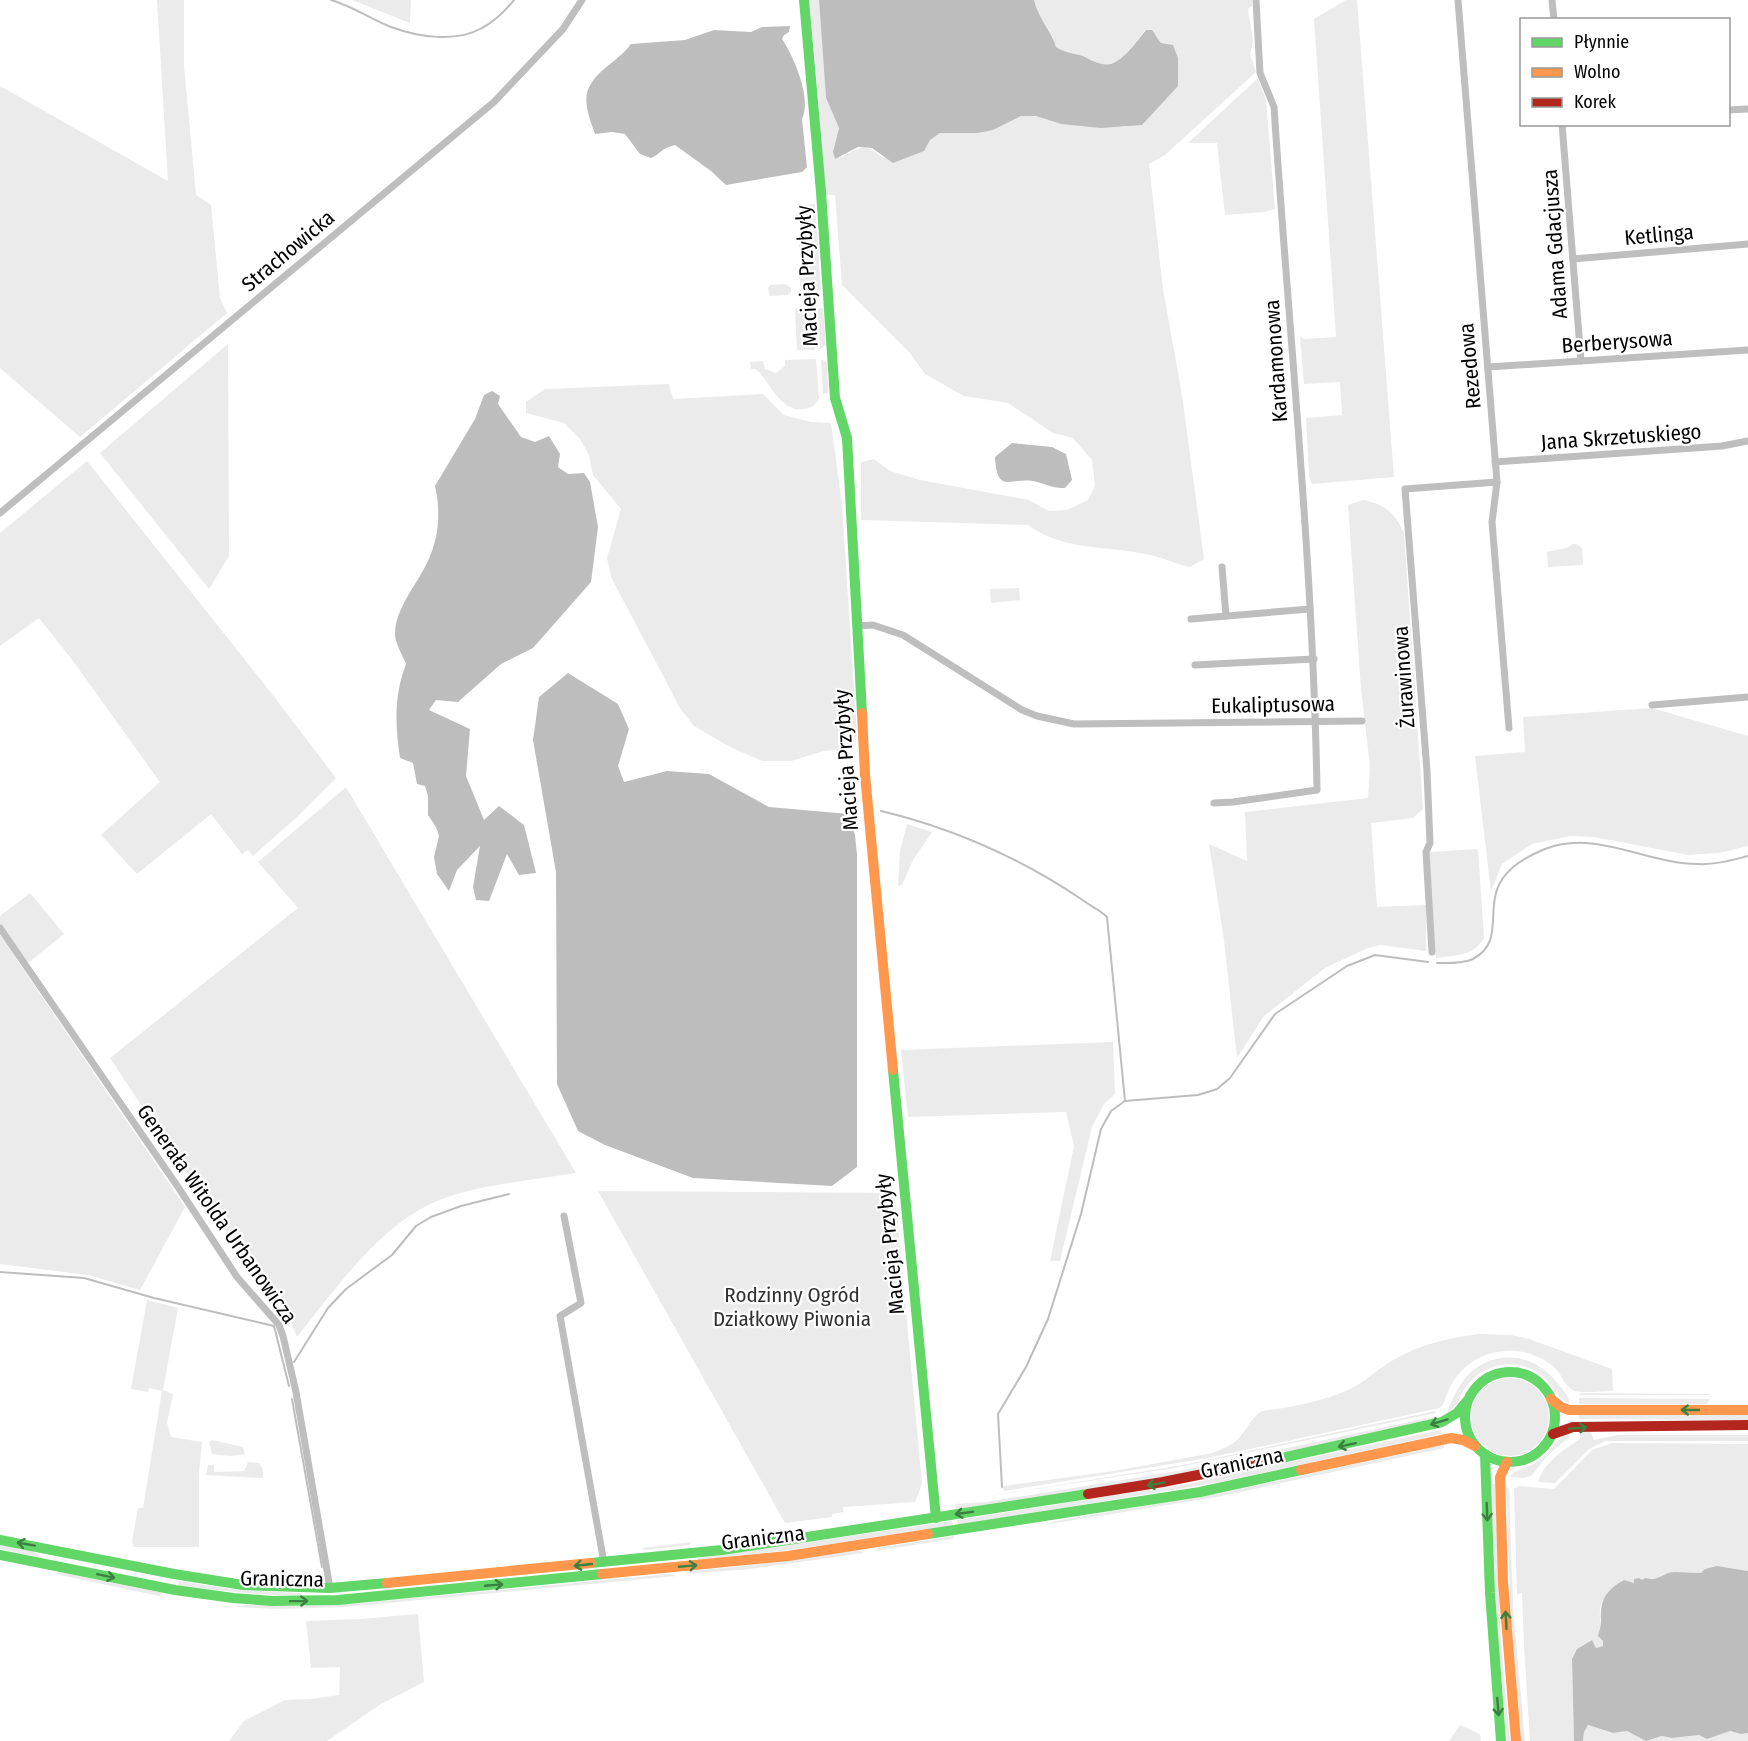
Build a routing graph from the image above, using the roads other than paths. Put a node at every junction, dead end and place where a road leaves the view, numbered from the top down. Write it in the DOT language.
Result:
graph roads {
  1 [pos="582,0"];
  2 [pos="804,0"];
  3 [pos="1256,0"];
  4 [pos="1458,0"];
  5 [pos="1552,0"];
  6 [pos="1554,18"];
  7 [pos="1748,109"];
  8 [pos="1730,110"];
  9 [pos="1562,126"];
  10 [pos="1748,244"];
  11 [pos="1573,259"];
  12 [pos="1748,350"];
  13 [pos="1581,361"];
  14 [pos="1488,367"];
  15 [pos="1748,441"];
  16 [pos="1495,462"];
  17 [pos="1497,482"];
  18 [pos="0,513"];
  19 [pos="1222,567"];
  20 [pos="1310,609"];
  21 [pos="1226,616"];
  22 [pos="1191,620"];
  23 [pos="857,626"];
  24 [pos="1314,659"];
  25 [pos="1195,665"];
  26 [pos="1748,697"];
  27 [pos="1652,705"];
  28 [pos="1362,721"];
  29 [pos="1316,722"];
  30 [pos="1509,728"];
  31 [pos="1214,803"];
  32 [pos="0,928"];
  33 [pos="1432,952"];
  34 [pos="564,1215"];
  35 [pos="1551,1399"];
  36 [pos="1467,1401"];
  37 [pos="1748,1410"];
  38 [pos="1748,1425"];
  39 [pos="1552,1434"];
  40 [pos="1475,1446"];
  41 [pos="1485,1454"];
  42 [pos="1507,1462"];
  43 [pos="936,1518"];
  44 [pos="0,1540"];
  45 [pos="52,1549"];
  46 [pos="0,1555"];
  47 [pos="604,1563"];
  48 [pos="49,1564"];
  49 [pos="330,1588"];
  50 [pos="1501,1741"];
  51 [pos="1516,1741"];
  1 -- 18 [label="street, Strachowicka"];
  2 -- 23 [label="main road, Macieja Przybyły"];
  3 -- 20 [label="street, Kardamonowa"];
  4 -- 14 [label="street, Rezedowa"];
  5 -- 6 [label="street"];
  7 -- 8 [label="street"];
  9 -- 11 [label="street, Adama Gdacjusza"];
  10 -- 11 [label="street, Ketlinga"];
  11 -- 13 [label="street, Adama Gdacjusza"];
  12 -- 13 [label="street, Berberysowa"];
  13 -- 14 [label="street, Berberysowa"];
  14 -- 16 [label="street, Rezedowa"];
  15 -- 16 [label="street, Jana Skrzetuskiego"];
  16 -- 17 [label="street, Rezedowa"];
  17 -- 30 [label="street, Rezedowa"];
  17 -- 33 [label="street, Żurawinowa"];
  19 -- 21 [label="street"];
  20 -- 21 [label="street"];
  20 -- 24 [label="street, Kardamonowa"];
  21 -- 22 [label="street"];
  23 -- 29 [label="street, Eukaliptusowa"];
  23 -- 43 [label="main road, Macieja Przybyły"];
  24 -- 25 [label="street"];
  24 -- 29 [label="street, Kardamonowa"];
  26 -- 27 [label="street"];
  28 -- 29 [label="street, Eukaliptusowa"];
  29 -- 31 [label="street, Kardamonowa"];
  32 -- 49 [label="street, Generała Witolda Urbanowicza"];
  34 -- 47 [label="street"];
  35 -- 36 [label="main road"];
  37 -- 35 [label="main road, one-way"];
  35 -- 39 [label="main road"];
  36 -- 40 [label="main road"];
  36 -- 43 [label="main road, Graniczna, one-way"];
  39 -- 38 [label="main road, one-way"];
  39 -- 42 [label="main road"];
  40 -- 41 [label="main road"];
  48 -- 40 [label="main road, Graniczna, one-way"];
  41 -- 42 [label="main road"];
  41 -- 50 [label="main road, one-way"];
  51 -- 42 [label="main road, one-way"];
  43 -- 47 [label="main road, Graniczna"];
  45 -- 44 [label="main road, Graniczna, one-way"];
  45 -- 48 [label="main road"];
  45 -- 49 [label="main road, Graniczna"];
  46 -- 48 [label="main road, Graniczna"];
  47 -- 49 [label="main road, Graniczna, one-way"];
}
